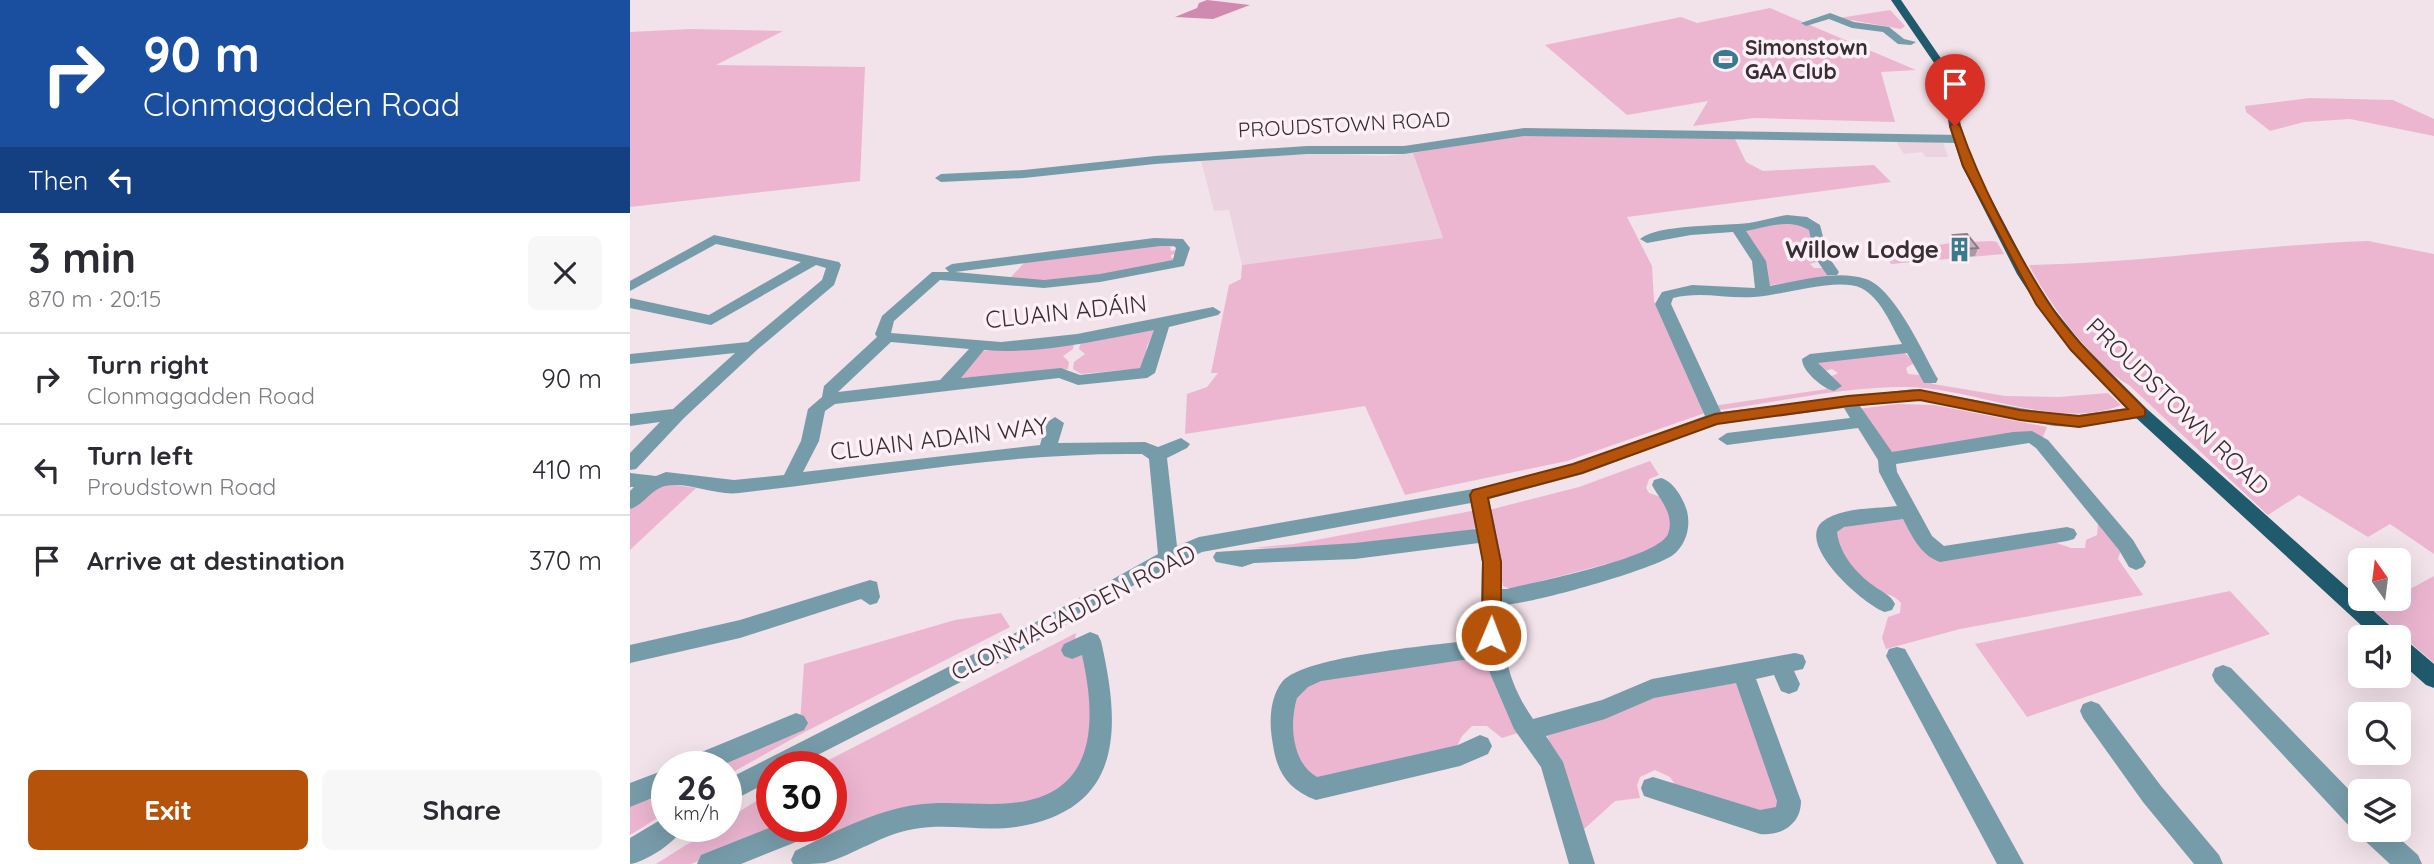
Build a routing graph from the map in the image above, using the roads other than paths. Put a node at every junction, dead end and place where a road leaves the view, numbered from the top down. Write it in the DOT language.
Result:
graph roads {
  1 [pos="1896,0"];
  2 [pos="1806,23"];
  3 [pos="1915,36"];
  4 [pos="1960,139"];
  5 [pos="941,178"];
  6 [pos="1737,228"];
  7 [pos="1655,235"];
  8 [pos="815,260"];
  9 [pos="1017,262"];
  10 [pos="1824,267"];
  11 [pos="945,272"];
  12 [pos="1003,281"];
  13 [pos="630,287"];
  14 [pos="1763,292"];
  15 [pos="630,303"];
  16 [pos="1213,312"];
  17 [pos="1160,324"];
  18 [pos="887,337"];
  19 [pos="752,346"];
  20 [pos="1912,348"];
  21 [pos="976,351"];
  22 [pos="630,359"];
  23 [pos="1906,371"];
  24 [pos="1831,378"];
  25 [pos="945,385"];
  26 [pos="830,399"];
  27 [pos="1848,401"];
  28 [pos="2140,412"];
  29 [pos="678,414"];
  30 [pos="1715,419"];
  31 [pos="630,420"];
  32 [pos="1862,422"];
  33 [pos="1055,423"];
  34 [pos="1736,442"];
  35 [pos="1181,444"];
  36 [pos="1047,450"];
  37 [pos="1157,454"];
  38 [pos="1887,459"];
  39 [pos="630,464"];
  40 [pos="630,480"];
  41 [pos="790,480"];
  42 [pos="655,482"];
  43 [pos="1661,485"];
  44 [pos="1479,495"];
  45 [pos="630,502"];
  46 [pos="1908,511"];
  47 [pos="2067,534"];
  48 [pos="1487,535"];
  49 [pos="1168,557"];
  50 [pos="1223,557"];
  51 [pos="2136,562"];
  52 [pos="870,597"];
  53 [pos="1492,597"];
  54 [pos="1885,604"];
  55 [pos="2375,625"];
  56 [pos="1492,647"];
  57 [pos="1072,650"];
  58 [pos="630,654"];
  59 [pos="1897,656"];
  60 [pos="2411,658"];
  61 [pos="1788,670"];
  62 [pos="1742,672"];
  63 [pos="2223,675"];
  64 [pos="2434,678"];
  65 [pos="2091,711"];
  66 [pos="796,723"];
  67 [pos="1530,730"];
  68 [pos="1480,746"];
  69 [pos="730,751"];
  70 [pos="808,751"];
  71 [pos="651,786"];
  72 [pos="1653,788"];
  73 [pos="630,795"];
  74 [pos="2348,806"];
  75 [pos="651,840"];
  76 [pos="763,842"];
  77 [pos="799,842"];
  78 [pos="2385,842"];
  79 [pos="630,853"];
  80 [pos="804,862"];
  81 [pos="710,864"];
  82 [pos="1582,864"];
  83 [pos="2011,864"];
  84 [pos="2210,864"];
  85 [pos="2409,864"];
  1 -- 3 [label="main road, PROUDSTOWN ROAD"];
  2 -- 3 [label="street"];
  3 -- 4 [label="main road, PROUDSTOWN ROAD"];
  4 -- 5 [label="street, PROUDSTOWN ROAD"];
  4 -- 28 [label="main road, PROUDSTOWN ROAD"];
  6 -- 7 [label="street"];
  6 -- 10 [label="street"];
  6 -- 14 [label="street"];
  8 -- 13 [label="street"];
  8 -- 15 [label="street"];
  8 -- 19 [label="street"];
  9 -- 11 [label="street"];
  9 -- 12 [label="street"];
  9 -- 12 [label="street"];
  11 -- 12 [label="street"];
  11 -- 18 [label="street"];
  14 -- 20 [label="street"];
  14 -- 30 [label="street"];
  16 -- 17 [label="street"];
  17 -- 18 [label="street, CLUAIN ADÁIN"];
  17 -- 25 [label="street, CLUAIN ADÁIN"];
  18 -- 26 [label="street"];
  19 -- 22 [label="street"];
  19 -- 29 [label="street"];
  20 -- 23 [label="street"];
  20 -- 24 [label="street"];
  21 -- 25 [label="street, CLUAIN ADÁIN"];
  25 -- 26 [label="street"];
  26 -- 41 [label="street"];
  27 -- 28 [label="street, CLONMAGADDEN ROAD"];
  27 -- 30 [label="street, CLONMAGADDEN ROAD"];
  27 -- 32 [label="street"];
  28 -- 55 [label="main road, PROUDSTOWN ROAD"];
  29 -- 31 [label="street"];
  29 -- 39 [label="street"];
  30 -- 44 [label="street, CLONMAGADDEN ROAD"];
  32 -- 34 [label="street"];
  32 -- 38 [label="street"];
  33 -- 36 [label="street"];
  35 -- 37 [label="street"];
  36 -- 37 [label="street, CLUAIN ADAIN WAY"];
  36 -- 41 [label="street, CLUAIN ADAIN WAY"];
  37 -- 49 [label="street"];
  38 -- 46 [label="street"];
  38 -- 51 [label="street"];
  40 -- 42 [label="street, CLUAIN ADAIN WAY"];
  41 -- 42 [label="street, CLUAIN ADAIN WAY"];
  42 -- 45 [label="street"];
  43 -- 53 [label="street"];
  44 -- 48 [label="street"];
  44 -- 49 [label="street, CLONMAGADDEN ROAD"];
  46 -- 47 [label="street"];
  46 -- 54 [label="street"];
  48 -- 50 [label="street"];
  48 -- 53 [label="street"];
  49 -- 70 [label="street, CLONMAGADDEN ROAD"];
  52 -- 58 [label="street"];
  53 -- 56 [label="street"];
  56 -- 67 [label="street"];
  56 -- 68 [label="street"];
  57 -- 80 [label="street"];
  59 -- 83 [label="street"];
  60 -- 64 [label="main road"];
  61 -- 62 [label="street"];
  62 -- 67 [label="street"];
  62 -- 72 [label="street"];
  63 -- 74 [label="street"];
  65 -- 84 [label="street"];
  66 -- 69 [label="street"];
  67 -- 82 [label="street"];
  71 -- 73 [label="street"];
  75 -- 79 [label="street"];
  76 -- 81 [label="street"];
  77 -- 80 [label="street"];
  78 -- 85 [label="street"];
}
